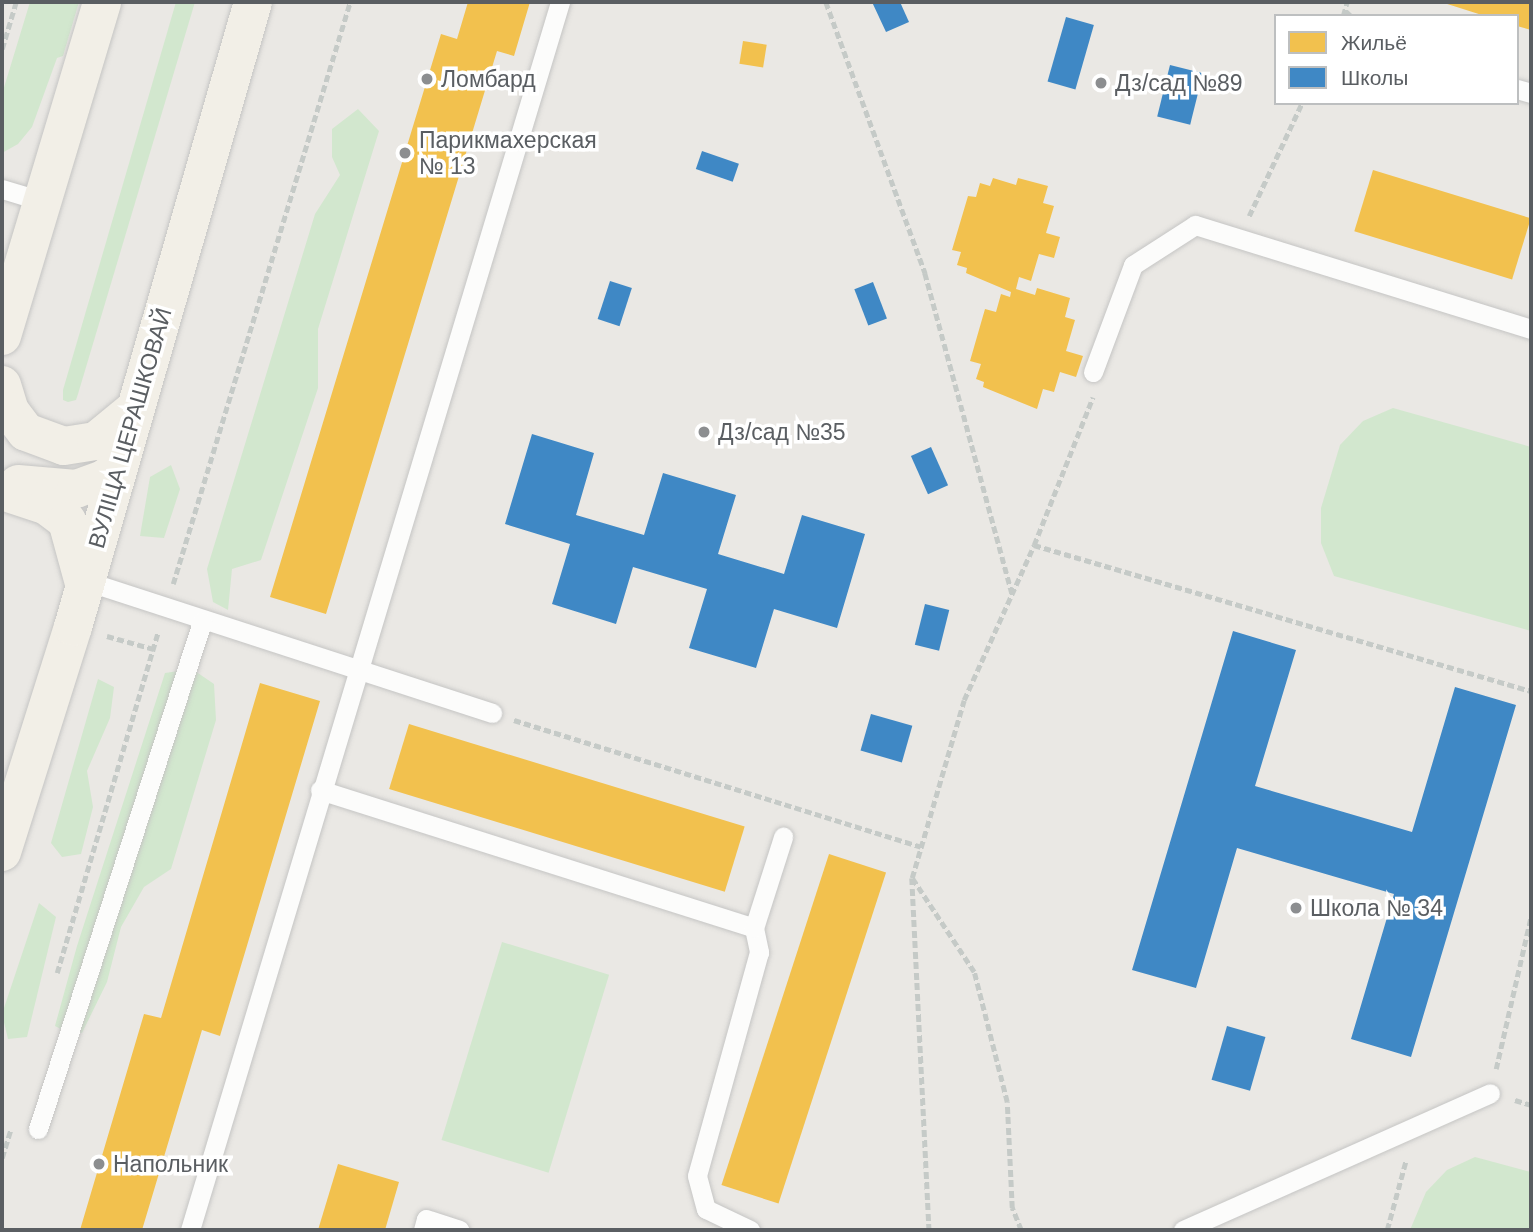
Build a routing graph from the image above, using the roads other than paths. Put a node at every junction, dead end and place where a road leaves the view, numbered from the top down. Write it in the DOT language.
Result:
graph roads {
  1 [pos="102,2"];
  2 [pos="253,2"];
  3 [pos="560,2"];
  4 [pos="2,189"];
  5 [pos="42,201"];
  6 [pos="1531,329"];
  7 [pos="2,336"];
  8 [pos="1096,379"];
  9 [pos="2,385"];
  10 [pos="135,409"];
  11 [pos="118,468"];
  12 [pos="2,482"];
  13 [pos="2,491"];
  14 [pos="85,583"];
  15 [pos="202,622"];
  16 [pos="357,670"];
  17 [pos="492,713"];
  18 [pos="320,790"];
  19 [pos="783,837"];
  20 [pos="2,852"];
  21 [pos="754,928"];
  22 [pos="1490,1093"];
  23 [pos="38,1129"];
  24 [pos="190,1230"];
  25 [pos="423,1230"];
  26 [pos="459,1230"];
  27 [pos="750,1230"];
  28 [pos="1183,1230"];
  1 -- 5 [label="main road"];
  2 -- 10 [label="main road, ВУЛІЦА ЦЕРАШКОВАЙ"];
  3 -- 16 [label="lane"];
  4 -- 5 [label="lane"];
  5 -- 7 [label="main road"];
  6 -- 8 [label="lane"];
  9 -- 10 [label="main road"];
  10 -- 11 [label="main road, ВУЛІЦА ЦЕРАШКОВАЙ"];
  11 -- 12 [label="main road"];
  11 -- 14 [label="main road, ВУЛІЦА ЦЕРАШКОВАЙ"];
  13 -- 14 [label="main road"];
  14 -- 15 [label="lane"];
  14 -- 20 [label="main road, ВУЛІЦА ЦЕРАШКОВАЙ"];
  15 -- 16 [label="lane"];
  15 -- 23 [label="lane"];
  16 -- 17 [label="lane"];
  16 -- 18 [label="lane"];
  18 -- 21 [label="lane"];
  18 -- 24 [label="lane"];
  19 -- 21 [label="lane"];
  21 -- 27 [label="lane"];
  22 -- 28 [label="lane"];
  25 -- 26 [label="lane"];
}
